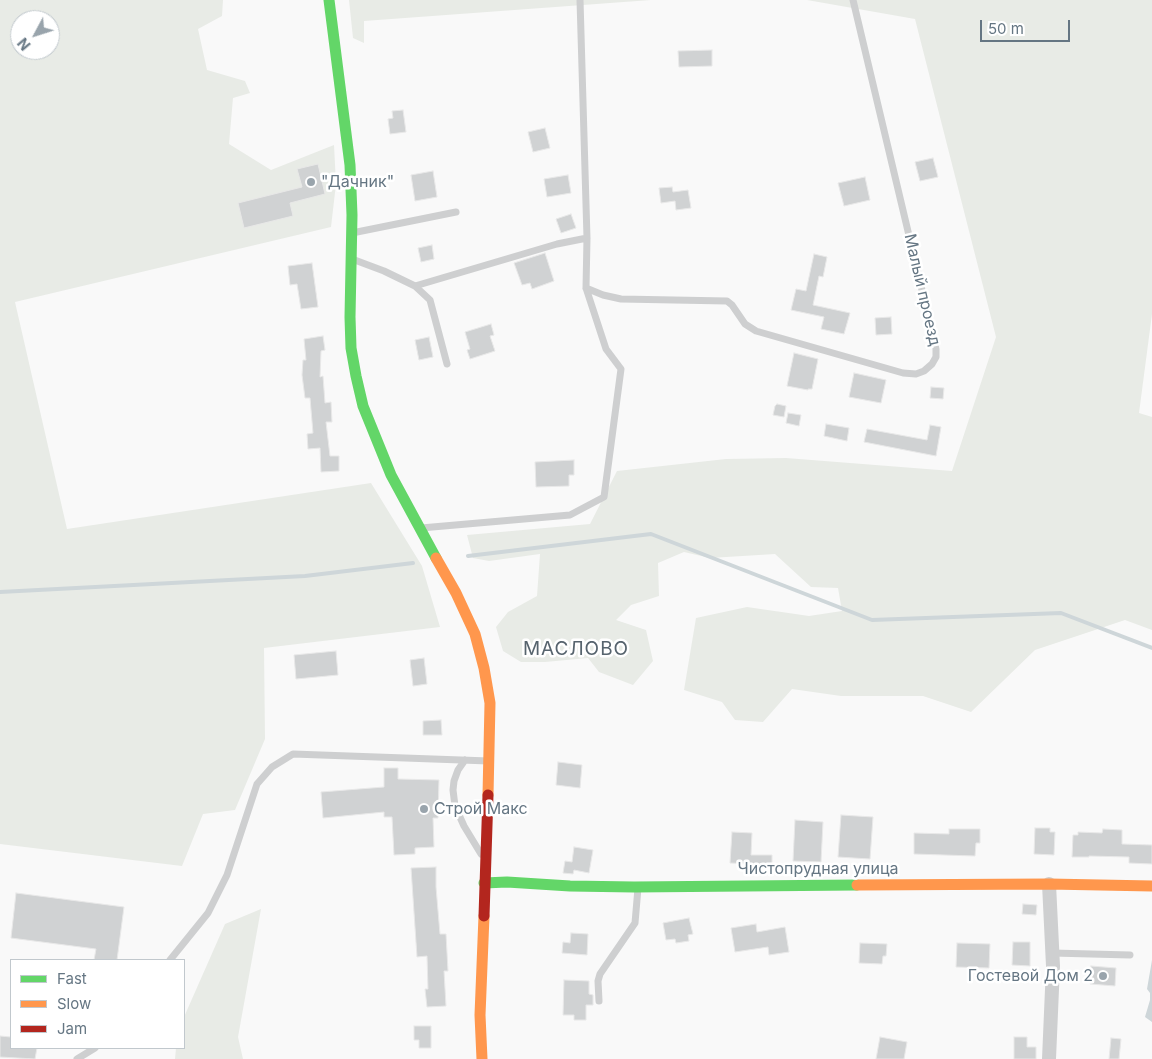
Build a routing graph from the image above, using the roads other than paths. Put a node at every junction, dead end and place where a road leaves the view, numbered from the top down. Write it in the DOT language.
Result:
graph roads {
  1 [pos="329,0"];
  2 [pos="580,0"];
  3 [pos="853,0"];
  4 [pos="456,212"];
  5 [pos="352,233"];
  6 [pos="587,238"];
  7 [pos="351,259"];
  8 [pos="415,286"];
  9 [pos="586,288"];
  10 [pos="447,364"];
  11 [pos="420,528"];
  12 [pos="465,760"];
  13 [pos="490,761"];
  14 [pos="485,860"];
  15 [pos="484,883"];
  16 [pos="1050,884"];
  17 [pos="1152,886"];
  18 [pos="638,887"];
  19 [pos="1052,953"];
  20 [pos="1130,955"];
  21 [pos="171,959"];
  22 [pos="599,1001"];
  23 [pos="93,1049"];
  24 [pos="77,1059"];
  25 [pos="482,1059"];
  26 [pos="1049,1059"];
  1 -- 5 [label="main road"];
  2 -- 6 [label="lane"];
  3 -- 9 [label="lane, Малый проезд"];
  4 -- 5 [label="lane"];
  5 -- 7 [label="main road"];
  6 -- 8 [label="lane"];
  6 -- 9 [label="lane"];
  7 -- 8 [label="lane"];
  7 -- 11 [label="main road"];
  8 -- 10 [label="lane"];
  9 -- 11 [label="lane"];
  11 -- 13 [label="main road"];
  12 -- 13 [label="lane"];
  12 -- 14 [label="lane"];
  12 -- 21 [label="lane"];
  13 -- 14 [label="main road"];
  14 -- 15 [label="main road"];
  15 -- 18 [label="main road, Чистопрудная улица"];
  15 -- 25 [label="main road"];
  16 -- 17 [label="main road, Чистопрудная улица"];
  16 -- 18 [label="main road, Чистопрудная улица"];
  16 -- 19 [label="street"];
  18 -- 22 [label="lane"];
  19 -- 20 [label="lane"];
  19 -- 26 [label="street"];
  23 -- 24 [label="lane"];
}
